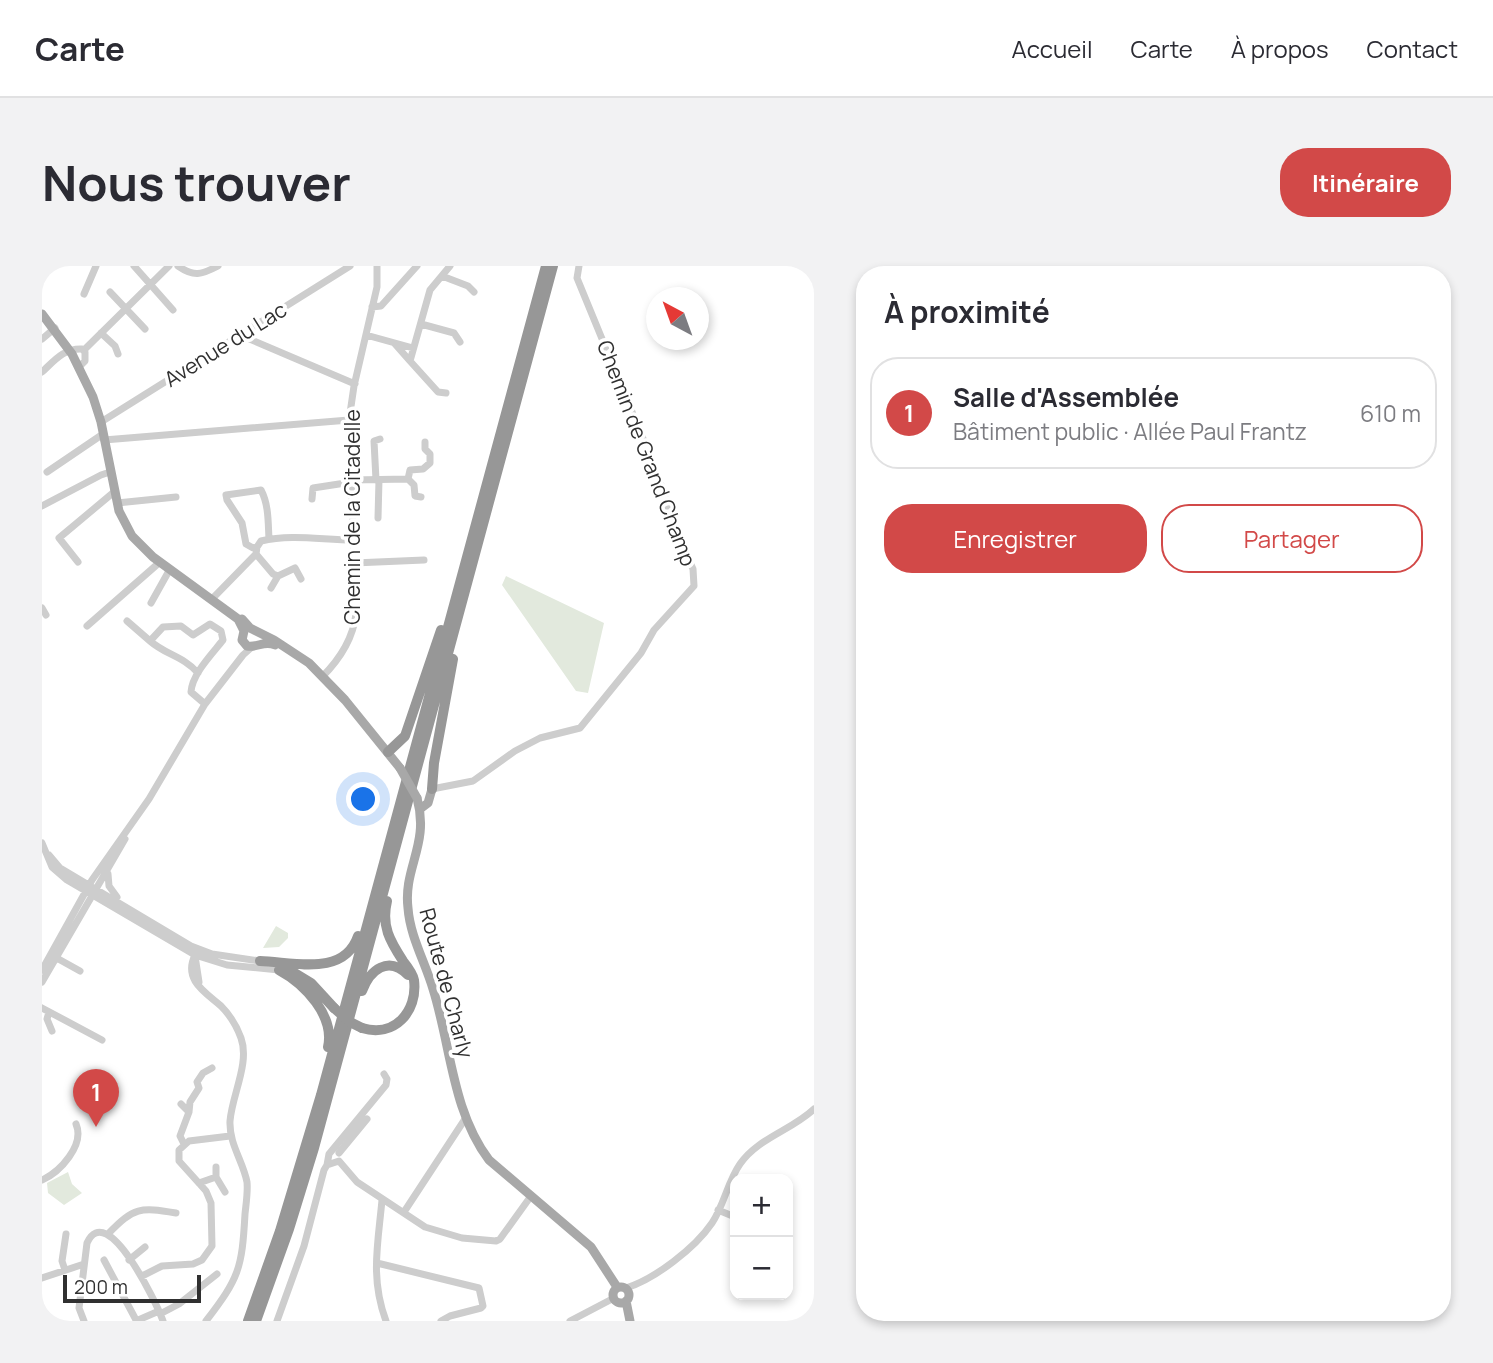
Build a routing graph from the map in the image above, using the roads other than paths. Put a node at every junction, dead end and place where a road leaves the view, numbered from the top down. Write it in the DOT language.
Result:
graph roads {
  1 [pos="96,266"];
  2 [pos="134,266"];
  3 [pos="169,266"];
  4 [pos="178,266"];
  5 [pos="218,266"];
  6 [pos="350,266"];
  7 [pos="377,266"];
  8 [pos="417,266"];
  9 [pos="450,266"];
  10 [pos="546,266"];
  11 [pos="553,266"];
  12 [pos="579,266"];
  13 [pos="442,276"];
  14 [pos="149,286"];
  15 [pos="110,292"];
  16 [pos="474,292"];
  17 [pos="84,294"];
  18 [pos="372,307"];
  19 [pos="126,309"];
  20 [pos="173,310"];
  21 [pos="42,314"];
  22 [pos="421,324"];
  23 [pos="55,328"];
  24 [pos="145,329"];
  25 [pos="101,333"];
  26 [pos="240,335"];
  27 [pos="366,335"];
  28 [pos="42,339"];
  29 [pos="460,342"];
  30 [pos="395,344"];
  31 [pos="413,348"];
  32 [pos="69,350"];
  33 [pos="84,350"];
  34 [pos="118,354"];
  35 [pos="411,361"];
  36 [pos="79,367"];
  37 [pos="42,372"];
  38 [pos="355,384"];
  39 [pos="446,393"];
  40 [pos="349,420"];
  41 [pos="101,422"];
  42 [pos="104,437"];
  43 [pos="380,439"];
  44 [pos="425,442"];
  45 [pos="47,472"];
  46 [pos="110,472"];
  47 [pos="408,479"];
  48 [pos="377,480"];
  49 [pos="352,481"];
  50 [pos="114,492"];
  51 [pos="176,497"];
  52 [pos="421,497"];
  53 [pos="312,499"];
  54 [pos="117,503"];
  55 [pos="42,506"];
  56 [pos="378,518"];
  57 [pos="269,539"];
  58 [pos="354,540"];
  59 [pos="256,551"];
  60 [pos="424,560"];
  61 [pos="78,562"];
  62 [pos="160,562"];
  63 [pos="354,563"];
  64 [pos="170,569"];
  65 [pos="278,576"];
  66 [pos="301,579"];
  67 [pos="271,588"];
  68 [pos="466,590"];
  69 [pos="212,599"];
  70 [pos="455,599"];
  71 [pos="151,603"];
  72 [pos="127,621"];
  73 [pos="87,626"];
  74 [pos="247,629"];
  75 [pos="260,634"];
  76 [pos="150,641"];
  77 [pos="251,644"];
  78 [pos="309,666"];
  79 [pos="198,673"];
  80 [pos="322,677"];
  81 [pos="204,703"];
  82 [pos="388,752"];
  83 [pos="432,789"];
  84 [pos="418,802"];
  85 [pos="42,842"];
  86 [pos="394,853"];
  87 [pos="106,866"];
  88 [pos="69,878"];
  89 [pos="379,882"];
  90 [pos="91,891"];
  91 [pos="109,906"];
  92 [pos="128,908"];
  93 [pos="77,915"];
  94 [pos="73,928"];
  95 [pos="169,932"];
  96 [pos="173,944"];
  97 [pos="191,946"];
  98 [pos="195,955"];
  99 [pos="53,956"];
  100 [pos="212,957"];
  101 [pos="260,961"];
  102 [pos="282,969"];
  103 [pos="42,970"];
  104 [pos="80,971"];
  105 [pos="198,974"];
  106 [pos="42,982"];
  107 [pos="413,984"];
  108 [pos="206,995"];
  109 [pos="45,1010"];
  110 [pos="52,1031"];
  111 [pos="345,1034"];
  112 [pos="102,1040"];
  113 [pos="212,1068"];
  114 [pos="384,1074"];
  115 [pos="321,1095"];
  116 [pos="181,1104"];
  117 [pos="814,1109"];
  118 [pos="190,1112"];
  119 [pos="367,1119"];
  120 [pos="465,1119"];
  121 [pos="76,1124"];
  122 [pos="230,1136"];
  123 [pos="184,1144"];
  124 [pos="338,1154"];
  125 [pos="327,1165"];
  126 [pos="216,1167"];
  127 [pos="216,1177"];
  128 [pos="42,1180"];
  129 [pos="199,1183"];
  130 [pos="225,1192"];
  131 [pos="531,1196"];
  132 [pos="382,1200"];
  133 [pos="718,1210"];
  134 [pos="404,1212"];
  135 [pos="176,1213"];
  136 [pos="730,1215"];
  137 [pos="66,1234"];
  138 [pos="108,1234"];
  139 [pos="145,1247"];
  140 [pos="104,1259"];
  141 [pos="130,1260"];
  142 [pos="377,1263"];
  143 [pos="84,1264"];
  144 [pos="65,1270"];
  145 [pos="217,1274"];
  146 [pos="142,1276"];
  147 [pos="42,1278"];
  148 [pos="622,1288"];
  149 [pos="621,1300"];
  150 [pos="161,1315"];
  151 [pos="629,1317"];
  152 [pos="136,1320"];
  153 [pos="383,1320"];
  154 [pos="84,1321"];
  155 [pos="206,1321"];
  156 [pos="248,1321"];
  157 [pos="256,1321"];
  158 [pos="278,1321"];
  159 [pos="441,1321"];
  160 [pos="570,1321"];
  1 -- 17 [label="street"];
  2 -- 14 [label="street"];
  3 -- 14 [label="street"];
  4 -- 5 [label="street"];
  6 -- 26 [label="street, Avenue du Lac"];
  7 -- 18 [label="street, Chemin de la Citadelle"];
  8 -- 18 [label="street"];
  9 -- 13 [label="street"];
  10 -- 70 [label="highway"];
  11 -- 68 [label="highway"];
  12 -- 83 [label="street, Chemin de Grand Champ"];
  13 -- 16 [label="street"];
  13 -- 22 [label="street"];
  14 -- 19 [label="street"];
  14 -- 20 [label="street"];
  15 -- 19 [label="street"];
  18 -- 27 [label="street, Chemin de la Citadelle"];
  19 -- 24 [label="street"];
  19 -- 25 [label="street"];
  21 -- 23 [label="main road"];
  22 -- 29 [label="street"];
  22 -- 31 [label="street"];
  23 -- 28 [label="street"];
  23 -- 32 [label="main road"];
  25 -- 33 [label="street"];
  25 -- 34 [label="street"];
  26 -- 38 [label="street"];
  26 -- 41 [label="street, Avenue du Lac"];
  27 -- 30 [label="street"];
  27 -- 38 [label="street, Chemin de la Citadelle"];
  30 -- 31 [label="street"];
  30 -- 35 [label="street"];
  31 -- 35 [label="street"];
  32 -- 33 [label="street"];
  32 -- 36 [label="main road"];
  32 -- 37 [label="street"];
  33 -- 36 [label="street"];
  35 -- 39 [label="street"];
  36 -- 41 [label="main road"];
  38 -- 40 [label="street, Chemin de la Citadelle"];
  40 -- 42 [label="street"];
  40 -- 49 [label="street, Chemin de la Citadelle"];
  41 -- 42 [label="main road"];
  42 -- 45 [label="street"];
  42 -- 46 [label="main road"];
  43 -- 48 [label="street"];
  44 -- 47 [label="street"];
  46 -- 50 [label="main road"];
  46 -- 55 [label="street"];
  47 -- 48 [label="street"];
  47 -- 52 [label="street"];
  48 -- 49 [label="street"];
  48 -- 56 [label="street"];
  49 -- 53 [label="street"];
  49 -- 58 [label="street, Chemin de la Citadelle"];
  50 -- 54 [label="main road"];
  50 -- 61 [label="street"];
  51 -- 54 [label="street"];
  54 -- 62 [label="main road"];
  57 -- 58 [label="street"];
  57 -- 59 [label="street"];
  57 -- 59 [label="street"];
  58 -- 63 [label="street, Chemin de la Citadelle"];
  59 -- 65 [label="street"];
  59 -- 69 [label="street"];
  60 -- 63 [label="street"];
  62 -- 64 [label="main road"];
  62 -- 73 [label="street"];
  63 -- 80 [label="street, Chemin de la Citadelle"];
  64 -- 69 [label="main road"];
  64 -- 71 [label="street"];
  65 -- 66 [label="street"];
  65 -- 67 [label="street"];
  68 -- 83 [label="highway"];
  68 -- 86 [label="highway"];
  69 -- 74 [label="main road"];
  70 -- 82 [label="highway"];
  70 -- 89 [label="highway"];
  72 -- 76 [label="street"];
  74 -- 75 [label="main road"];
  74 -- 77 [label="main road"];
  75 -- 77 [label="main road"];
  75 -- 78 [label="main road"];
  76 -- 79 [label="street"];
  76 -- 79 [label="street"];
  77 -- 78 [label="main road"];
  77 -- 81 [label="street"];
  78 -- 80 [label="main road"];
  79 -- 81 [label="street"];
  80 -- 82 [label="main road"];
  81 -- 87 [label="street"];
  82 -- 84 [label="main road, bridge"];
  83 -- 84 [label="main road"];
  84 -- 120 [label="main road, Route de Charly"];
  85 -- 88 [label="street"];
  86 -- 107 [label="highway"];
  86 -- 111 [label="highway"];
  87 -- 88 [label="street"];
  87 -- 90 [label="street"];
  87 -- 92 [label="street"];
  88 -- 90 [label="street"];
  88 -- 93 [label="street"];
  89 -- 101 [label="highway"];
  89 -- 115 [label="highway"];
  90 -- 91 [label="street"];
  90 -- 92 [label="street"];
  90 -- 93 [label="street"];
  90 -- 94 [label="street"];
  91 -- 93 [label="street"];
  91 -- 96 [label="street"];
  92 -- 95 [label="street"];
  93 -- 94 [label="street"];
  93 -- 99 [label="street"];
  94 -- 99 [label="street"];
  95 -- 96 [label="street"];
  95 -- 97 [label="street"];
  96 -- 98 [label="street"];
  97 -- 98 [label="street"];
  97 -- 100 [label="street"];
  98 -- 100 [label="street"];
  98 -- 105 [label="street"];
  98 -- 108 [label="street"];
  99 -- 103 [label="street"];
  99 -- 104 [label="street"];
  99 -- 106 [label="street"];
  100 -- 101 [label="street"];
  100 -- 102 [label="street"];
  100 -- 105 [label="street"];
  101 -- 102 [label="highway"];
  102 -- 107 [label="highway, bridge"];
  102 -- 115 [label="highway"];
  105 -- 108 [label="street"];
  107 -- 111 [label="highway"];
  108 -- 122 [label="street"];
  109 -- 110 [label="street"];
  109 -- 112 [label="street"];
  111 -- 157 [label="highway"];
  113 -- 118 [label="street"];
  114 -- 124 [label="street"];
  115 -- 156 [label="highway"];
  116 -- 118 [label="street"];
  117 -- 133 [label="street"];
  118 -- 123 [label="street"];
  119 -- 124 [label="street"];
  120 -- 131 [label="main road, Route de Charly"];
  120 -- 134 [label="street"];
  121 -- 128 [label="street"];
  122 -- 123 [label="street"];
  122 -- 155 [label="street"];
  123 -- 129 [label="street"];
  124 -- 125 [label="street"];
  124 -- 125 [label="street"];
  124 -- 132 [label="street"];
  125 -- 158 [label="street"];
  126 -- 127 [label="street"];
  127 -- 129 [label="street"];
  127 -- 130 [label="street"];
  129 -- 146 [label="street"];
  131 -- 134 [label="street"];
  131 -- 148 [label="main road, Route de Charly"];
  132 -- 134 [label="street"];
  132 -- 142 [label="street"];
  133 -- 136 [label="street"];
  133 -- 148 [label="street"];
  135 -- 138 [label="street"];
  137 -- 144 [label="street"];
  138 -- 141 [label="street"];
  138 -- 143 [label="street"];
  139 -- 141 [label="street"];
  140 -- 152 [label="street"];
  141 -- 146 [label="street"];
  142 -- 153 [label="street"];
  142 -- 159 [label="street"];
  143 -- 144 [label="street"];
  143 -- 154 [label="street"];
  144 -- 147 [label="street"];
  145 -- 150 [label="street"];
  146 -- 150 [label="street"];
  148 -- 149 [label="main road"];
  148 -- 149 [label="main road"];
  149 -- 151 [label="main road"];
  149 -- 160 [label="street"];
  150 -- 152 [label="street"];
}
